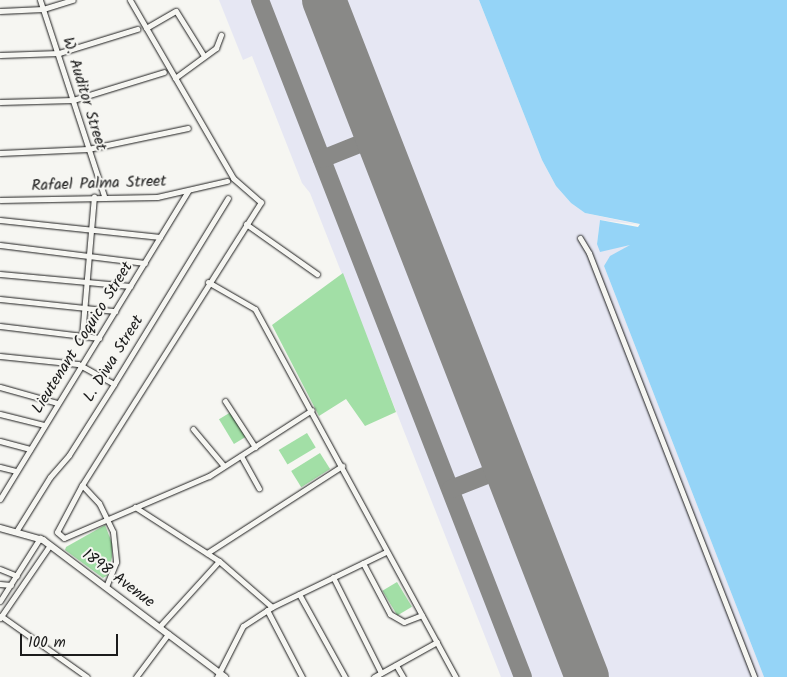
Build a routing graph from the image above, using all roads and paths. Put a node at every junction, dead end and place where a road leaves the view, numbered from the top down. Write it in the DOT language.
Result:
graph roads {
  1 [pos="40,0"];
  2 [pos="73,0"];
  3 [pos="130,0"];
  4 [pos="43,9"];
  5 [pos="0,11"];
  6 [pos="146,28"];
  7 [pos="138,29"];
  8 [pos="220,35"];
  9 [pos="59,53"];
  10 [pos="0,55"];
  11 [pos="204,56"];
  12 [pos="164,72"];
  13 [pos="175,78"];
  14 [pos="73,100"];
  15 [pos="0,102"];
  16 [pos="188,128"];
  17 [pos="88,149"];
  18 [pos="0,153"];
  19 [pos="227,181"];
  20 [pos="188,192"];
  21 [pos="104,196"];
  22 [pos="94,197"];
  23 [pos="228,198"];
  24 [pos="0,200"];
  25 [pos="0,220"];
  26 [pos="246,224"];
  27 [pos="91,229"];
  28 [pos="160,237"];
  29 [pos="580,238"];
  30 [pos="0,245"];
  31 [pos="89,256"];
  32 [pos="145,263"];
  33 [pos="0,274"];
  34 [pos="317,274"];
  35 [pos="87,282"];
  36 [pos="208,282"];
  37 [pos="130,286"];
  38 [pos="0,299"];
  39 [pos="84,307"];
  40 [pos="116,311"];
  41 [pos="0,326"];
  42 [pos="82,336"];
  43 [pos="100,338"];
  44 [pos="0,356"];
  45 [pos="82,366"];
  46 [pos="114,384"];
  47 [pos="0,387"];
  48 [pos="225,400"];
  49 [pos="57,403"];
  50 [pos="312,410"];
  51 [pos="0,414"];
  52 [pos="44,425"];
  53 [pos="193,429"];
  54 [pos="0,441"];
  55 [pos="255,447"];
  56 [pos="30,449"];
  57 [pos="241,456"];
  58 [pos="224,466"];
  59 [pos="342,466"];
  60 [pos="0,467"];
  61 [pos="16,471"];
  62 [pos="82,485"];
  63 [pos="259,488"];
  64 [pos="1,496"];
  65 [pos="135,507"];
  66 [pos="108,517"];
  67 [pos="0,528"];
  68 [pos="17,530"];
  69 [pos="42,539"];
  70 [pos="50,545"];
  71 [pos="386,552"];
  72 [pos="207,553"];
  73 [pos="220,561"];
  74 [pos="363,563"];
  75 [pos="0,569"];
  76 [pos="17,576"];
  77 [pos="333,577"];
  78 [pos="0,584"];
  79 [pos="11,585"];
  80 [pos="106,588"];
  81 [pos="299,594"];
  82 [pos="0,601"];
  83 [pos="272,607"];
  84 [pos="267,610"];
  85 [pos="422,616"];
  86 [pos="0,617"];
  87 [pos="159,627"];
  88 [pos="168,634"];
  89 [pos="437,642"];
  90 [pos="396,665"];
  91 [pos="381,673"];
  92 [pos="221,676"];
  93 [pos="87,677"];
  94 [pos="136,677"];
  95 [pos="302,677"];
  96 [pos="345,677"];
  97 [pos="374,677"];
  98 [pos="403,677"];
  99 [pos="456,677"];
  100 [pos="754,677"];
  1 -- 4 [label="street, W. Auditor Street"];
  2 -- 4 [label="street"];
  3 -- 6 [label="street"];
  4 -- 5 [label="street"];
  4 -- 9 [label="street, W. Auditor Street"];
  6 -- 11 [label="street"];
  6 -- 13 [label="street"];
  7 -- 9 [label="street"];
  8 -- 11 [label="street"];
  9 -- 10 [label="street"];
  9 -- 14 [label="street, W. Auditor Street"];
  11 -- 13 [label="street"];
  12 -- 14 [label="street"];
  13 -- 26 [label="street"];
  14 -- 15 [label="street"];
  14 -- 17 [label="street, W. Auditor Street"];
  16 -- 17 [label="street"];
  17 -- 18 [label="street"];
  17 -- 21 [label="street, W. Auditor Street"];
  19 -- 20 [label="street, Rafael Palma Street"];
  20 -- 21 [label="street, Rafael Palma Street"];
  20 -- 28 [label="street, Lieutenant Coquico Street"];
  21 -- 22 [label="street, Rafael Palma Street"];
  22 -- 24 [label="street, Rafael Palma Street"];
  22 -- 27 [label="street"];
  23 -- 46 [label="street, L. Diwa Street"];
  25 -- 27 [label="street"];
  26 -- 34 [label="street"];
  26 -- 36 [label="street"];
  27 -- 28 [label="street"];
  27 -- 31 [label="street"];
  28 -- 32 [label="street, Lieutenant Coquico Street"];
  29 -- 100 [label="street"];
  30 -- 31 [label="street"];
  31 -- 32 [label="street"];
  31 -- 35 [label="street"];
  32 -- 37 [label="street, Lieutenant Coquico Street"];
  33 -- 35 [label="street"];
  35 -- 37 [label="street"];
  35 -- 39 [label="street"];
  36 -- 50 [label="street"];
  36 -- 62 [label="street"];
  37 -- 40 [label="street, Lieutenant Coquico Street"];
  38 -- 39 [label="street"];
  39 -- 40 [label="street"];
  39 -- 42 [label="street"];
  40 -- 43 [label="street, Lieutenant Coquico Street"];
  41 -- 42 [label="street"];
  42 -- 43 [label="street"];
  43 -- 45 [label="street, Lieutenant Coquico Street"];
  44 -- 45 [label="street"];
  45 -- 46 [label="street"];
  45 -- 49 [label="street, Lieutenant Coquico Street"];
  46 -- 68 [label="street, L. Diwa Street"];
  47 -- 49 [label="street"];
  48 -- 55 [label="street"];
  49 -- 52 [label="street, Lieutenant Coquico Street"];
  50 -- 55 [label="street"];
  50 -- 59 [label="street"];
  51 -- 52 [label="street"];
  52 -- 56 [label="street, Lieutenant Coquico Street"];
  53 -- 58 [label="street"];
  54 -- 56 [label="street"];
  55 -- 57 [label="street"];
  56 -- 61 [label="street, Lieutenant Coquico Street"];
  57 -- 58 [label="street"];
  57 -- 63 [label="street"];
  58 -- 65 [label="street"];
  59 -- 71 [label="street"];
  59 -- 72 [label="street"];
  60 -- 61 [label="street"];
  61 -- 64 [label="street, Lieutenant Coquico Street"];
  62 -- 66 [label="street"];
  62 -- 66 [label="street"];
  65 -- 66 [label="street"];
  65 -- 72 [label="street"];
  66 -- 80 [label="street"];
  67 -- 68 [label="street"];
  68 -- 69 [label="street"];
  69 -- 70 [label="street, 1898 Avenue"];
  69 -- 76 [label="street"];
  70 -- 80 [label="street, 1898 Avenue"];
  70 -- 86 [label="street"];
  71 -- 74 [label="street"];
  71 -- 85 [label="street"];
  72 -- 73 [label="street"];
  73 -- 83 [label="street"];
  73 -- 87 [label="street"];
  74 -- 77 [label="street"];
  74 -- 85 [label="street"];
  75 -- 76 [label="street"];
  76 -- 79 [label="street"];
  77 -- 81 [label="street"];
  77 -- 91 [label="street"];
  78 -- 79 [label="street"];
  79 -- 82 [label="street"];
  80 -- 87 [label="street, 1898 Avenue"];
  81 -- 83 [label="street"];
  81 -- 96 [label="street"];
  83 -- 84 [label="street"];
  84 -- 92 [label="street"];
  84 -- 95 [label="street"];
  85 -- 89 [label="street"];
  86 -- 93 [label="street"];
  87 -- 88 [label="street, 1898 Avenue"];
  88 -- 92 [label="street, 1898 Avenue"];
  88 -- 94 [label="street"];
  89 -- 90 [label="street"];
  89 -- 99 [label="street"];
  90 -- 91 [label="street"];
  90 -- 98 [label="street"];
  91 -- 97 [label="street"];
}
